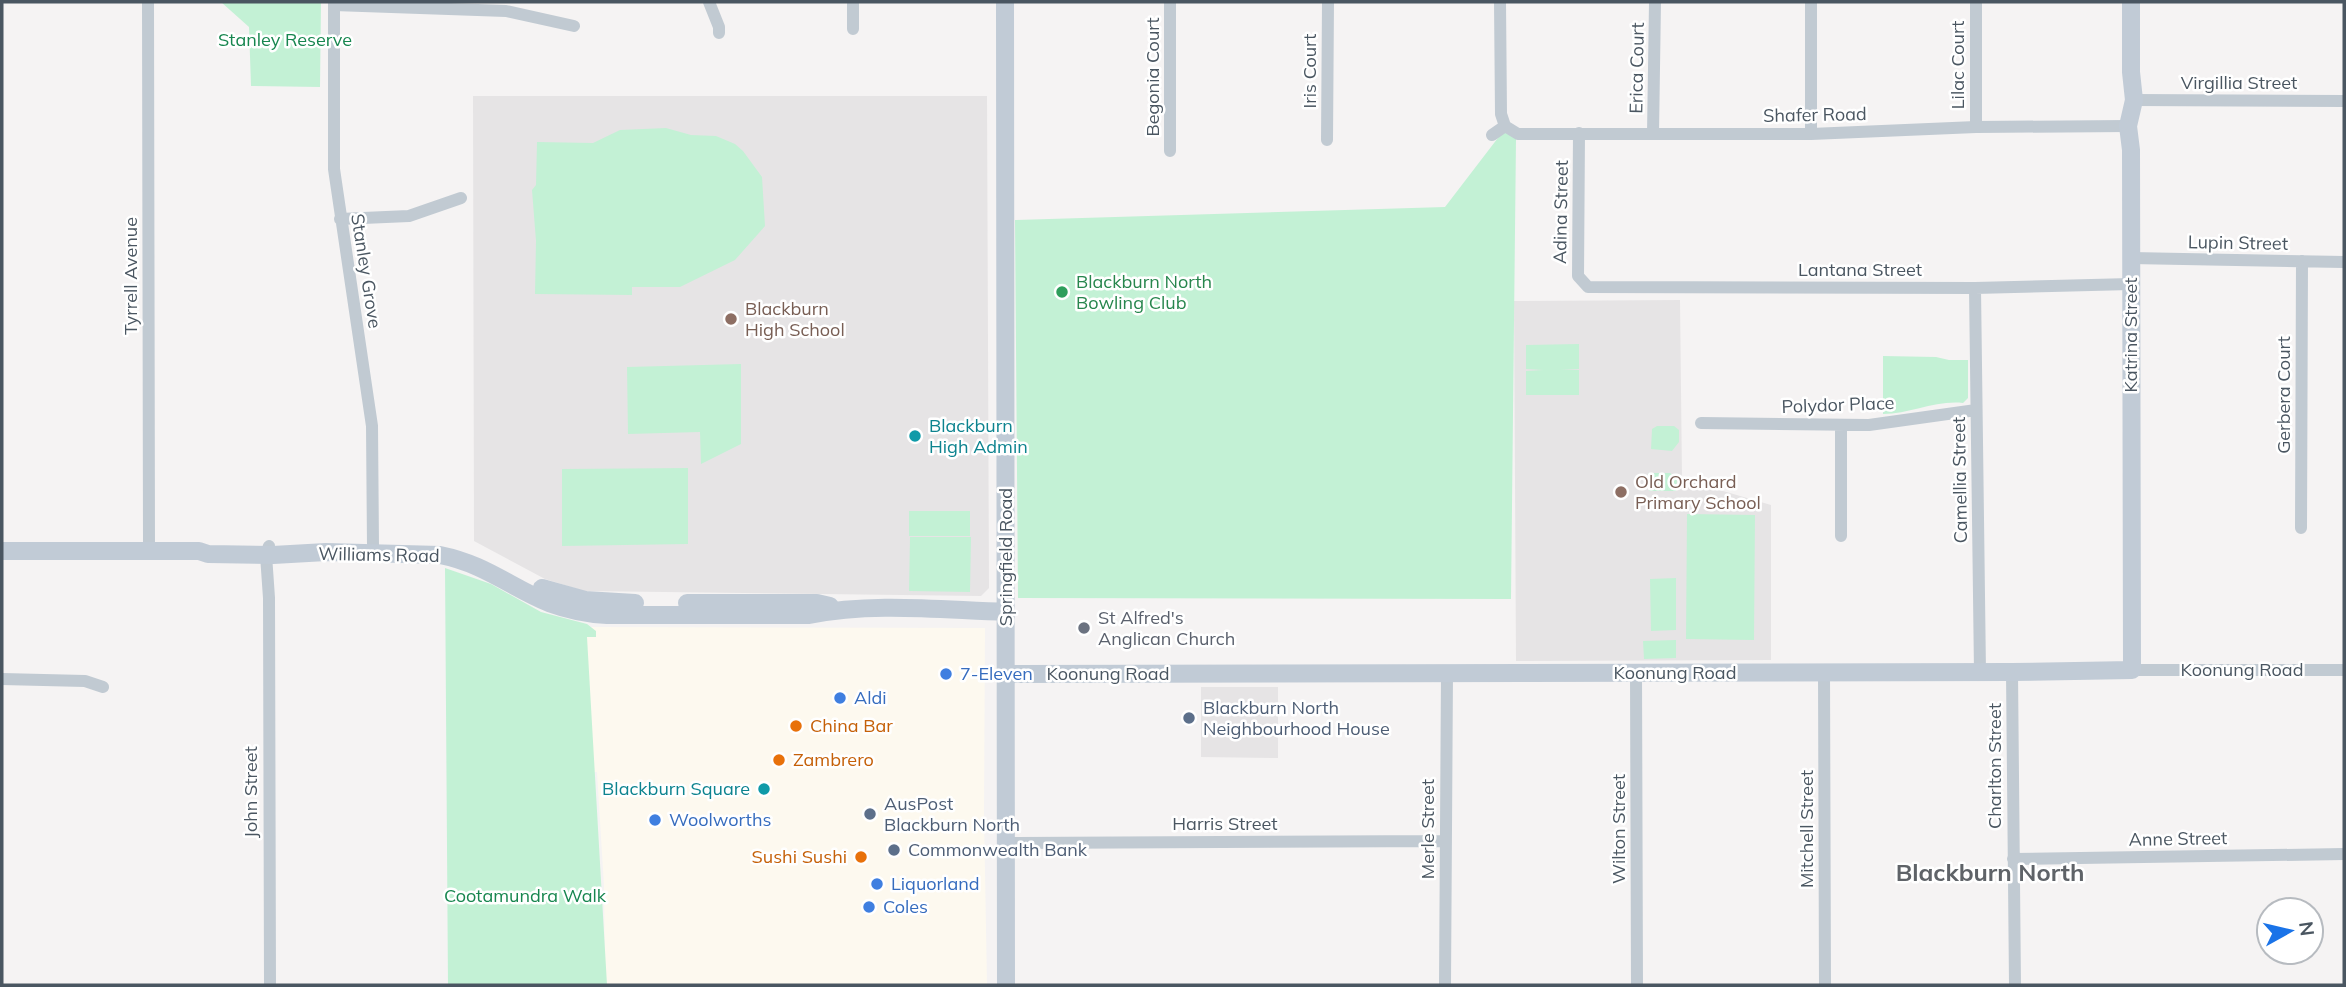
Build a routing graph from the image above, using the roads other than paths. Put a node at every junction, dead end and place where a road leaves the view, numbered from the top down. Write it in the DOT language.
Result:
graph roads {
  1 [pos="148,2"];
  2 [pos="709,2"];
  3 [pos="853,2"];
  4 [pos="1005,2"];
  5 [pos="1170,2"];
  6 [pos="1328,2"];
  7 [pos="1500,2"];
  8 [pos="1655,2"];
  9 [pos="1811,2"];
  10 [pos="1976,2"];
  11 [pos="2131,2"];
  12 [pos="334,3"];
  13 [pos="507,6"];
  14 [pos="574,26"];
  15 [pos="853,29"];
  16 [pos="719,33"];
  17 [pos="2134,100"];
  18 [pos="2344,101"];
  19 [pos="2128,126"];
  20 [pos="1505,127"];
  21 [pos="1976,127"];
  22 [pos="1580,133"];
  23 [pos="1653,134"];
  24 [pos="1811,134"];
  25 [pos="1492,135"];
  26 [pos="1327,140"];
  27 [pos="1170,151"];
  28 [pos="461,198"];
  29 [pos="340,219"];
  30 [pos="2131,258"];
  31 [pos="2302,261"];
  32 [pos="2344,262"];
  33 [pos="2131,284"];
  34 [pos="1588,287"];
  35 [pos="1975,288"];
  36 [pos="1976,410"];
  37 [pos="1700,423"];
  38 [pos="1841,426"];
  39 [pos="2301,528"];
  40 [pos="1841,536"];
  41 [pos="149,550"];
  42 [pos="373,550"];
  43 [pos="2,551"];
  44 [pos="262,551"];
  45 [pos="459,553"];
  46 [pos="691,603"];
  47 [pos="732,609"];
  48 [pos="1006,612"];
  49 [pos="677,614"];
  50 [pos="2132,670"];
  51 [pos="2344,670"];
  52 [pos="1980,672"];
  53 [pos="2012,672"];
  54 [pos="1447,673"];
  55 [pos="1636,673"];
  56 [pos="1824,673"];
  57 [pos="1006,674"];
  58 [pos="2,679"];
  59 [pos="103,687"];
  60 [pos="1445,841"];
  61 [pos="1005,843"];
  62 [pos="2344,854"];
  63 [pos="2013,859"];
  64 [pos="270,985"];
  65 [pos="1006,985"];
  66 [pos="1445,985"];
  67 [pos="1637,985"];
  68 [pos="1825,985"];
  69 [pos="2015,985"];
  1 -- 41 [label="street, Tyrrell Avenue"];
  2 -- 16 [label="street"];
  3 -- 15 [label="street"];
  4 -- 48 [label="main road, Springfield Road"];
  5 -- 27 [label="street, Begonia Court"];
  6 -- 26 [label="street, Iris Court"];
  7 -- 20 [label="street"];
  8 -- 23 [label="street, Erica Court"];
  9 -- 24 [label="street"];
  10 -- 21 [label="street, Lilac Court"];
  11 -- 17 [label="main road, Katrina Street"];
  12 -- 13 [label="street"];
  12 -- 29 [label="street, Stanley Grove"];
  13 -- 14 [label="street"];
  17 -- 18 [label="street, Virgillia Street"];
  17 -- 19 [label="main road, Katrina Street"];
  19 -- 21 [label="street, Shafer Road"];
  19 -- 30 [label="main road, Katrina Street"];
  20 -- 22 [label="street, Shafer Road"];
  20 -- 25 [label="street"];
  21 -- 24 [label="street, Shafer Road"];
  22 -- 23 [label="street, Shafer Road"];
  22 -- 34 [label="street, Adina Street"];
  23 -- 24 [label="street, Shafer Road"];
  28 -- 29 [label="street"];
  29 -- 42 [label="street, Stanley Grove"];
  30 -- 31 [label="street, Lupin Street"];
  30 -- 33 [label="main road, Katrina Street"];
  31 -- 32 [label="street, Lupin Street"];
  31 -- 39 [label="street, Gerbera Court"];
  33 -- 35 [label="street, Lantana Street"];
  33 -- 50 [label="main road, Katrina Street"];
  34 -- 35 [label="street, Lantana Street"];
  35 -- 36 [label="street, Camellia Street"];
  36 -- 38 [label="street, Polydor Place"];
  36 -- 52 [label="street, Camellia Street"];
  37 -- 38 [label="street, Polydor Place"];
  38 -- 40 [label="street"];
  41 -- 43 [label="main road, Williams Road"];
  41 -- 44 [label="main road, Williams Road"];
  42 -- 44 [label="main road, Williams Road"];
  42 -- 45 [label="main road, Williams Road"];
  44 -- 64 [label="street, John Street"];
  45 -- 46 [label="main road, Williams Road"];
  45 -- 49 [label="main road, Williams Road"];
  46 -- 47 [label="main road, Williams Road"];
  46 -- 49 [label="main road"];
  47 -- 48 [label="main road, Williams Road"];
  47 -- 49 [label="main road, Williams Road"];
  48 -- 57 [label="main road, Springfield Road"];
  50 -- 51 [label="street, Koonung Road"];
  50 -- 53 [label="main road, Koonung Road"];
  52 -- 53 [label="main road, Koonung Road"];
  52 -- 56 [label="main road, Koonung Road"];
  53 -- 63 [label="street, Charlton Street"];
  54 -- 55 [label="main road, Koonung Road"];
  54 -- 57 [label="main road, Koonung Road"];
  54 -- 60 [label="street, Merle Street"];
  55 -- 56 [label="main road, Koonung Road"];
  55 -- 67 [label="street, Wilton Street"];
  56 -- 68 [label="street, Mitchell Street"];
  57 -- 61 [label="main road, Springfield Road"];
  58 -- 59 [label="street"];
  60 -- 61 [label="street, Harris Street"];
  60 -- 66 [label="street, Merle Street"];
  61 -- 65 [label="main road, Springfield Road"];
  62 -- 63 [label="street, Anne Street"];
  63 -- 69 [label="street, Charlton Street"];
}
